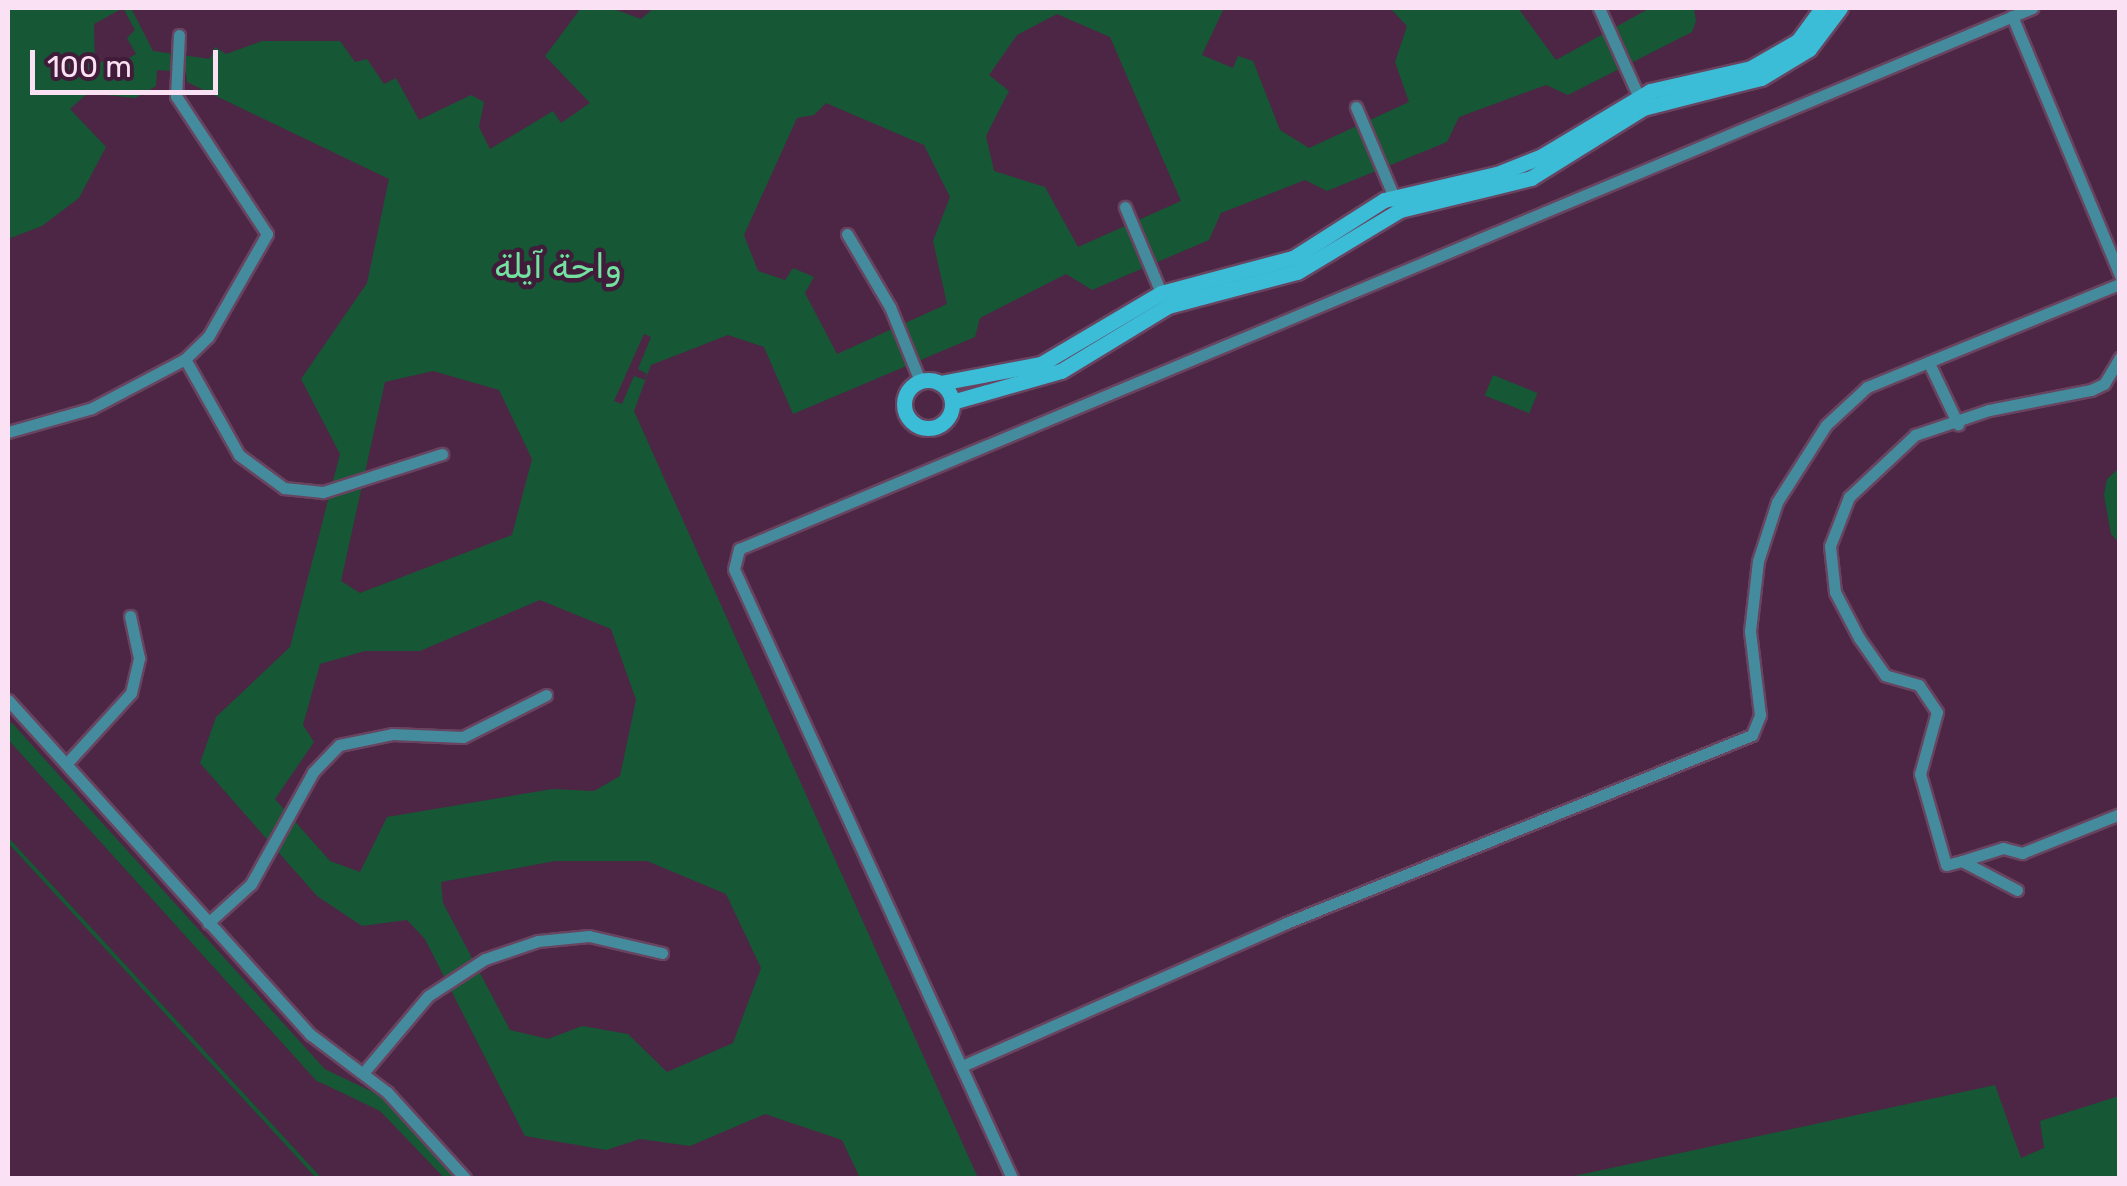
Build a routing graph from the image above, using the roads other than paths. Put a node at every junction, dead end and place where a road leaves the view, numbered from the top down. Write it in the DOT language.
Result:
graph roads {
  1 [pos="1822,8"];
  2 [pos="1840,8"];
  3 [pos="2032,8"];
  4 [pos="1601,13"];
  5 [pos="2012,16"];
  6 [pos="179,34"];
  7 [pos="1641,102"];
  8 [pos="1356,107"];
  9 [pos="1397,203"];
  10 [pos="1125,207"];
  11 [pos="848,234"];
  12 [pos="2120,275"];
  13 [pos="2120,284"];
  14 [pos="1162,294"];
  15 [pos="2120,357"];
  16 [pos="184,359"];
  17 [pos="1929,363"];
  18 [pos="917,374"];
  19 [pos="940,383"];
  20 [pos="952,402"];
  21 [pos="1958,424"];
  22 [pos="8,432"];
  23 [pos="442,454"];
  24 [pos="130,616"];
  25 [pos="546,695"];
  26 [pos="8,700"];
  27 [pos="67,763"];
  28 [pos="2117,815"];
  29 [pos="2120,831"];
  30 [pos="1962,861"];
  31 [pos="2017,890"];
  32 [pos="208,923"];
  33 [pos="662,953"];
  34 [pos="962,1066"];
  35 [pos="364,1072"];
  36 [pos="465,1178"];
  37 [pos="1012,1178"];
  1 -- 7 [label="street"];
  2 -- 7 [label="street"];
  3 -- 5 [label="street"];
  4 -- 7 [label="street"];
  5 -- 12 [label="street"];
  5 -- 34 [label="street"];
  6 -- 16 [label="street"];
  7 -- 9 [label="street"];
  8 -- 9 [label="street"];
  9 -- 14 [label="street"];
  10 -- 14 [label="street"];
  11 -- 18 [label="street"];
  13 -- 17 [label="street"];
  14 -- 19 [label="street"];
  14 -- 20 [label="street"];
  15 -- 21 [label="street"];
  16 -- 22 [label="street"];
  16 -- 23 [label="street"];
  17 -- 21 [label="street"];
  17 -- 34 [label="street"];
  18 -- 19 [label="street"];
  18 -- 20 [label="street"];
  19 -- 20 [label="street"];
  21 -- 30 [label="street"];
  24 -- 27 [label="street"];
  25 -- 32 [label="street"];
  26 -- 27 [label="street"];
  27 -- 32 [label="street"];
  28 -- 29 [label="street"];
  28 -- 30 [label="street"];
  30 -- 31 [label="street"];
  32 -- 35 [label="street"];
  33 -- 35 [label="street"];
  34 -- 37 [label="street"];
  35 -- 36 [label="street"];
}
